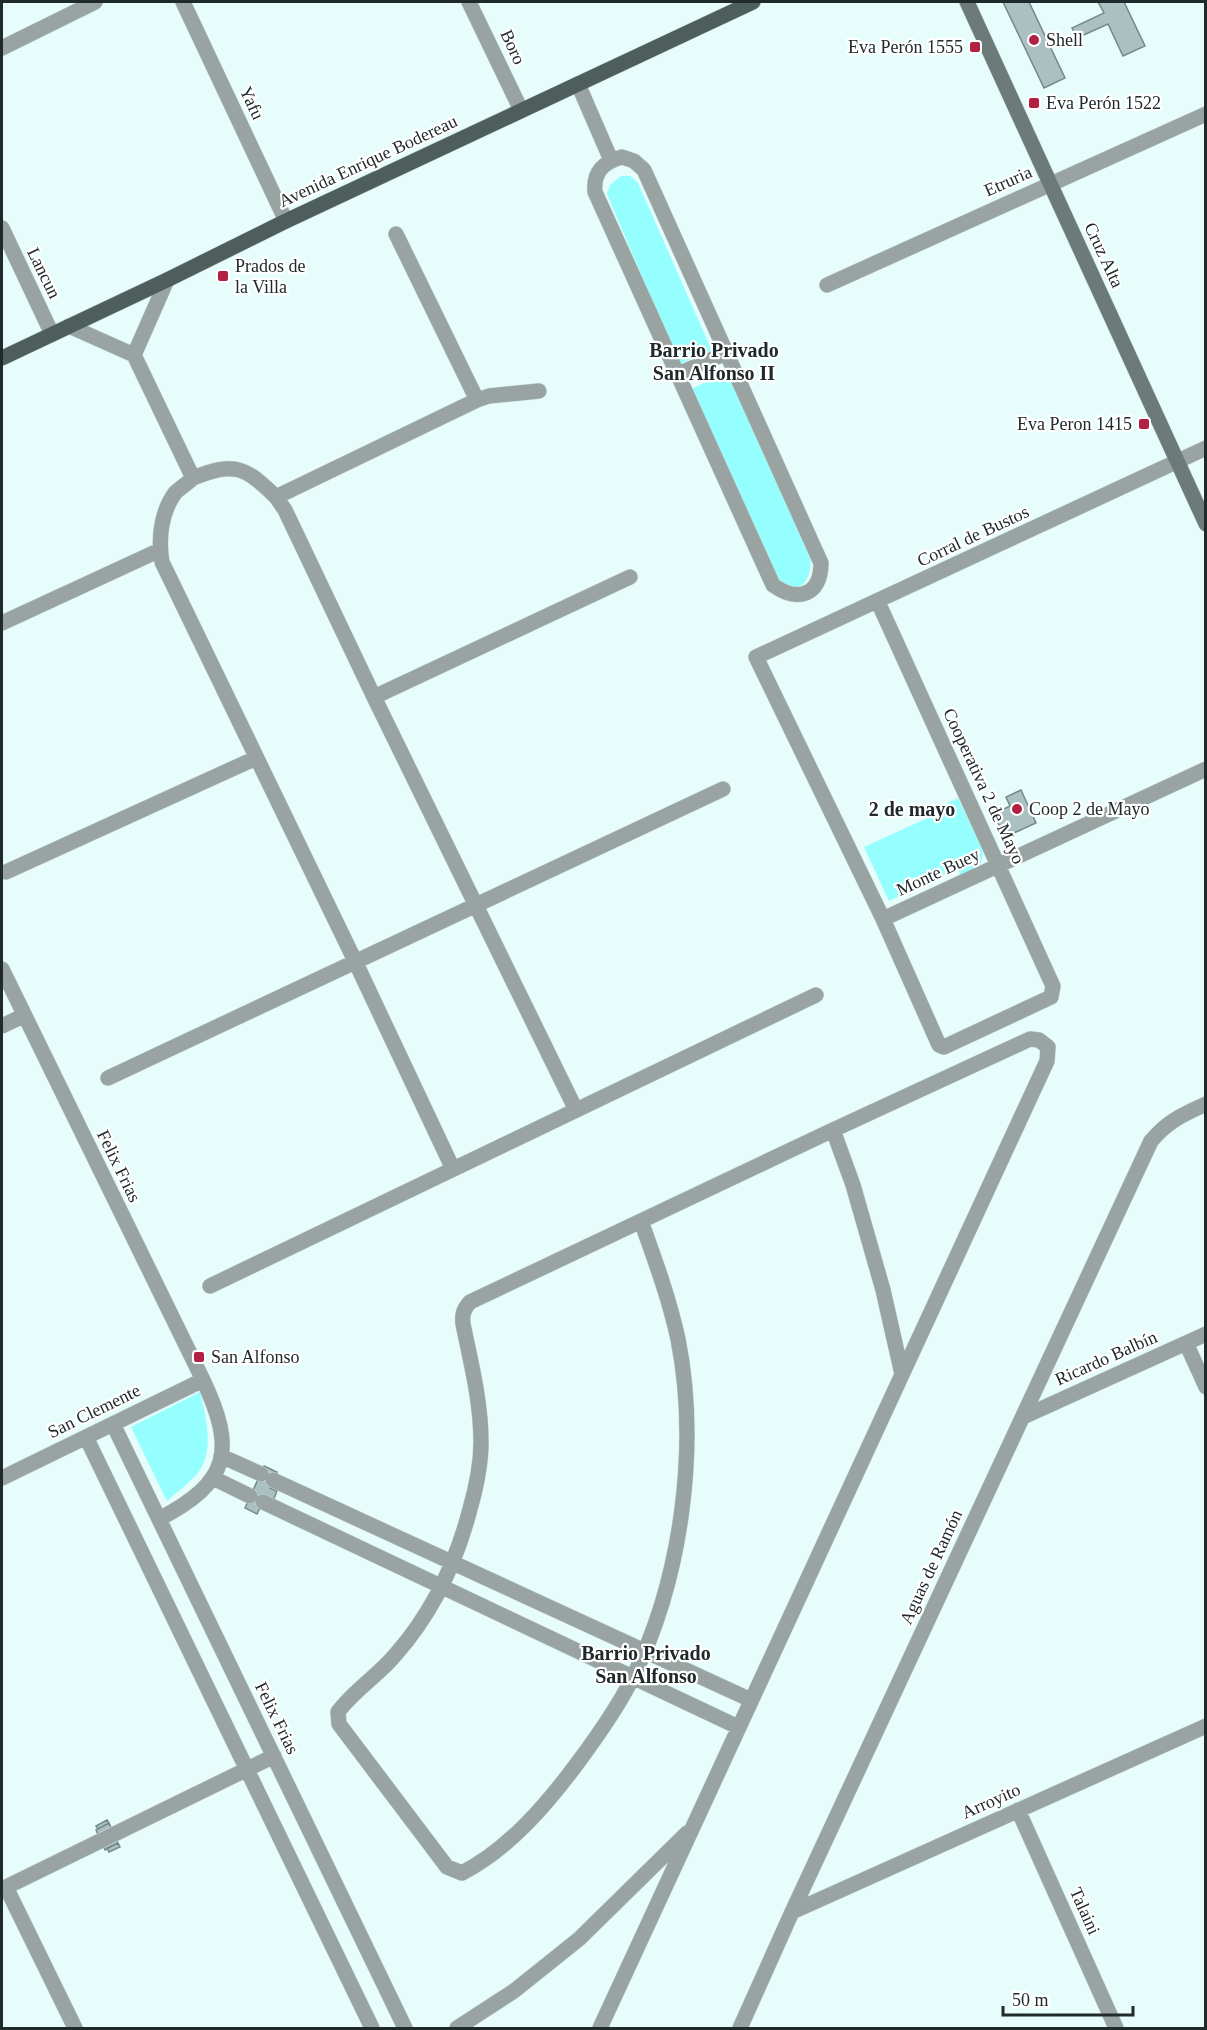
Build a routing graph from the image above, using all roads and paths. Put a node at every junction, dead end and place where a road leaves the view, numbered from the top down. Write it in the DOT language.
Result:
graph roads {
  1 [pos="95,2"];
  2 [pos="183,2"];
  3 [pos="470,2"];
  4 [pos="753,2"];
  5 [pos="967,2"];
  6 [pos="2,48"];
  7 [pos="578,84"];
  8 [pos="521,110"];
  9 [pos="1206,114"];
  10 [pos="611,160"];
  11 [pos="1050,184"];
  12 [pos="286,221"];
  13 [pos="2,228"];
  14 [pos="396,234"];
  15 [pos="166,280"];
  16 [pos="827,285"];
  17 [pos="69,326"];
  18 [pos="52,334"];
  19 [pos="726,352"];
  20 [pos="134,355"];
  21 [pos="2,358"];
  22 [pos="678,374"];
  23 [pos="539,392"];
  24 [pos="477,400"];
  25 [pos="1206,448"];
  26 [pos="1177,461"];
  27 [pos="193,478"];
  28 [pos="276,497"];
  29 [pos="1206,524"];
  30 [pos="160,550"];
  31 [pos="630,578"];
  32 [pos="878,602"];
  33 [pos="2,622"];
  34 [pos="374,697"];
  35 [pos="256,758"];
  36 [pos="1206,769"];
  37 [pos="723,789"];
  38 [pos="999,866"];
  39 [pos="6,872"];
  40 [pos="476,904"];
  41 [pos="883,919"];
  42 [pos="355,961"];
  43 [pos="2,969"];
  44 [pos="816,994"];
  45 [pos="23,1016"];
  46 [pos="2,1026"];
  47 [pos="108,1078"];
  48 [pos="1206,1104"];
  49 [pos="576,1110"];
  50 [pos="833,1130"];
  51 [pos="453,1169"];
  52 [pos="641,1221"];
  53 [pos="210,1286"];
  54 [pos="1206,1335"];
  55 [pos="1186,1343"];
  56 [pos="902,1374"];
  57 [pos="203,1380"];
  58 [pos="1206,1387"];
  59 [pos="1023,1417"];
  60 [pos="113,1424"];
  61 [pos="86,1437"];
  62 [pos="221,1455"];
  63 [pos="2,1478"];
  64 [pos="213,1478"];
  65 [pos="159,1519"];
  66 [pos="453,1563"];
  67 [pos="442,1587"];
  68 [pos="645,1650"];
  69 [pos="633,1677"];
  70 [pos="751,1700"];
  71 [pos="1206,1726"];
  72 [pos="738,1727"];
  73 [pos="274,1756"];
  74 [pos="246,1770"];
  75 [pos="1018,1810"];
  76 [pos="693,1827"];
  77 [pos="4,1888"];
  78 [pos="792,1912"];
  79 [pos="75,2028"];
  80 [pos="372,2028"];
  81 [pos="405,2028"];
  82 [pos="457,2028"];
  83 [pos="600,2028"];
  84 [pos="740,2028"];
  85 [pos="1116,2028"];
  1 -- 6 [label="street"];
  2 -- 12 [label="street, Yafu"];
  3 -- 8 [label="street, Boro"];
  4 -- 7 [label="main road, Avenida Enrique Bodereau"];
  5 -- 11 [label="main road, Cruz Alta"];
  7 -- 8 [label="main road, Avenida Enrique Bodereau"];
  7 -- 10 [label="street"];
  8 -- 12 [label="main road, Avenida Enrique Bodereau"];
  9 -- 11 [label="street, Etruria"];
  10 -- 19 [label="street"];
  10 -- 22 [label="street"];
  11 -- 16 [label="street, Etruria"];
  11 -- 26 [label="main road, Cruz Alta"];
  12 -- 15 [label="main road, Avenida Enrique Bodereau"];
  13 -- 18 [label="street, Lancun"];
  14 -- 24 [label="street"];
  15 -- 17 [label="main road, Avenida Enrique Bodereau"];
  15 -- 20 [label="street"];
  17 -- 18 [label="main road, Avenida Enrique Bodereau"];
  17 -- 20 [label="street"];
  18 -- 21 [label="main road, Avenida Enrique Bodereau"];
  19 -- 22 [label="street"];
  19 -- 22 [label="street"];
  20 -- 27 [label="street"];
  23 -- 24 [label="street"];
  24 -- 28 [label="street"];
  25 -- 26 [label="street, Corral de Bustos"];
  26 -- 29 [label="main road, Cruz Alta"];
  26 -- 32 [label="street, Corral de Bustos"];
  27 -- 28 [label="street"];
  27 -- 30 [label="street"];
  28 -- 34 [label="street"];
  30 -- 33 [label="street"];
  30 -- 35 [label="street"];
  31 -- 34 [label="street"];
  32 -- 38 [label="street, Cooperativa 2 de Mayo"];
  32 -- 41 [label="street, Corral de Bustos"];
  34 -- 40 [label="street"];
  35 -- 39 [label="street"];
  35 -- 42 [label="street"];
  36 -- 38 [label="street, Monte Buey"];
  37 -- 40 [label="street"];
  38 -- 41 [label="street, Monte Buey"];
  38 -- 41 [label="street, Cooperativa 2 de Mayo"];
  40 -- 42 [label="street"];
  40 -- 49 [label="street"];
  42 -- 47 [label="street"];
  42 -- 51 [label="street"];
  43 -- 45 [label="street, Felix Frias"];
  44 -- 49 [label="street"];
  45 -- 46 [label="street"];
  45 -- 57 [label="street, Felix Frias"];
  48 -- 59 [label="street, Aguas de Ramón"];
  49 -- 51 [label="street"];
  50 -- 52 [label="street"];
  50 -- 56 [label="street"];
  50 -- 56 [label="street"];
  51 -- 53 [label="street"];
  52 -- 66 [label="street"];
  52 -- 68 [label="street"];
  54 -- 55 [label="street, Ricardo Balbín"];
  55 -- 58 [label="street"];
  55 -- 59 [label="street, Ricardo Balbín"];
  56 -- 70 [label="street"];
  57 -- 60 [label="street, San Clemente"];
  57 -- 62 [label="street, Felix Frias"];
  59 -- 78 [label="street, Aguas de Ramón"];
  60 -- 61 [label="street, San Clemente"];
  60 -- 65 [label="street, Felix Frias"];
  61 -- 63 [label="street, San Clemente"];
  61 -- 74 [label="street"];
  62 -- 64 [label="street"];
  62 -- 66 [label="street"];
  64 -- 65 [label="street"];
  64 -- 67 [label="street"];
  65 -- 73 [label="street, Felix Frias"];
  66 -- 67 [label="street"];
  66 -- 68 [label="street"];
  67 -- 69 [label="street"];
  67 -- 69 [label="street"];
  68 -- 69 [label="street"];
  68 -- 70 [label="street"];
  69 -- 72 [label="street"];
  70 -- 72 [label="street"];
  71 -- 75 [label="street, Arroyito"];
  72 -- 76 [label="street"];
  73 -- 74 [label="street"];
  73 -- 81 [label="street, Felix Frias"];
  74 -- 77 [label="street"];
  74 -- 80 [label="street"];
  75 -- 78 [label="street, Arroyito"];
  75 -- 85 [label="street, Talaini"];
  76 -- 82 [label="street"];
  76 -- 83 [label="street"];
  77 -- 79 [label="street"];
  78 -- 84 [label="street, Aguas de Ramón"];
}
